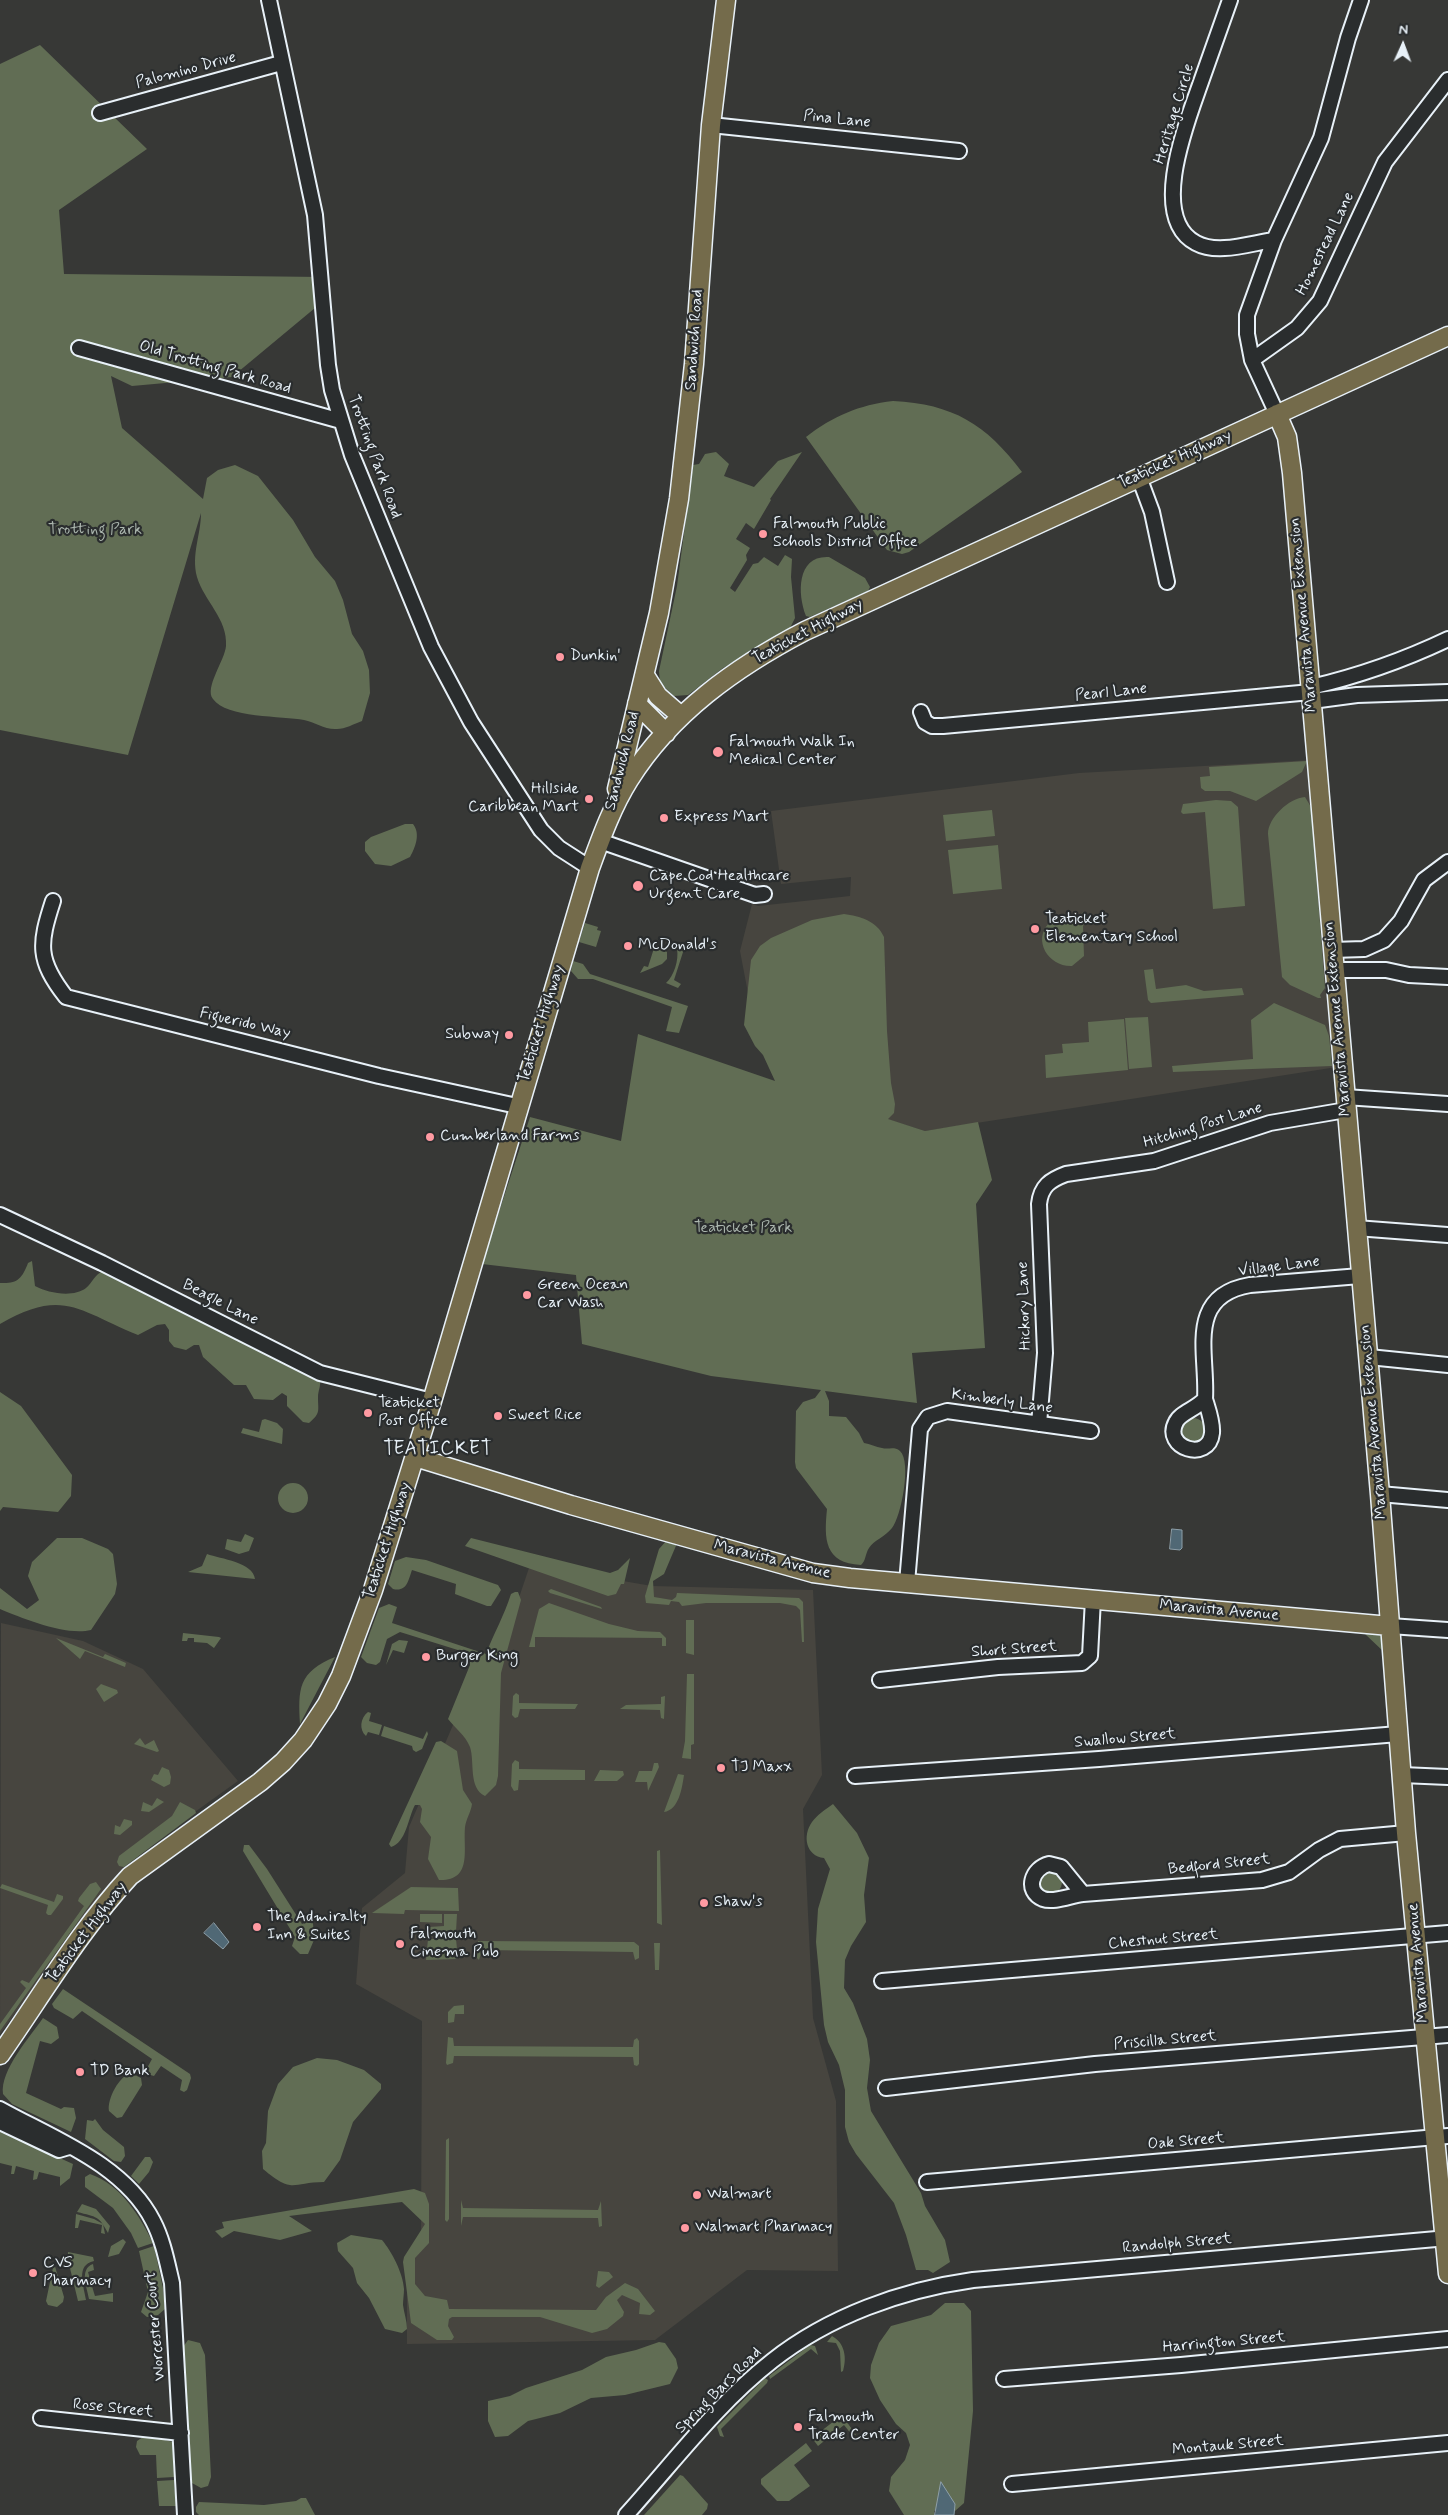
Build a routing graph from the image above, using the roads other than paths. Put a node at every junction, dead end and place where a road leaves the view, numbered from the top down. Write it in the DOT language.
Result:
graph roads {
  1 [pos="269,0"];
  2 [pos="726,0"];
  3 [pos="1230,0"];
  4 [pos="1362,0"];
  5 [pos="281,63"];
  6 [pos="1448,80"];
  7 [pos="100,113"];
  8 [pos="711,124"];
  9 [pos="959,151"];
  10 [pos="1274,240"];
  11 [pos="1448,336"];
  12 [pos="79,348"];
  13 [pos="1252,360"];
  14 [pos="1277,414"];
  15 [pos="341,421"];
  16 [pos="1139,477"];
  17 [pos="1167,582"];
  18 [pos="1448,639"];
  19 [pos="646,677"];
  20 [pos="1448,692"];
  21 [pos="1311,693"];
  22 [pos="637,704"];
  23 [pos="921,712"];
  24 [pos="681,716"];
  25 [pos="666,733"];
  26 [pos="609,819"];
  27 [pos="600,841"];
  28 [pos="1448,862"];
  29 [pos="590,868"];
  30 [pos="764,894"];
  31 [pos="53,901"];
  32 [pos="1332,950"];
  33 [pos="1334,970"];
  34 [pos="1448,977"];
  35 [pos="1345,1103"];
  36 [pos="1448,1104"];
  37 [pos="517,1106"];
  38 [pos="1043,1187"];
  39 [pos="0,1216"];
  40 [pos="1356,1228"];
  41 [pos="1448,1235"];
  42 [pos="1360,1276"];
  43 [pos="1368,1357"];
  44 [pos="1448,1365"];
  45 [pos="1205,1399"];
  46 [pos="432,1401"];
  47 [pos="1040,1424"];
  48 [pos="1090,1431"];
  49 [pos="415,1457"];
  50 [pos="1380,1494"];
  51 [pos="1448,1500"];
  52 [pos="908,1583"];
  53 [pos="1092,1599"];
  54 [pos="1390,1626"];
  55 [pos="1448,1630"];
  56 [pos="880,1680"];
  57 [pos="1398,1734"];
  58 [pos="1402,1775"];
  59 [pos="855,1776"];
  60 [pos="1448,1777"];
  61 [pos="1406,1833"];
  62 [pos="1083,1894"];
  63 [pos="1448,1933"];
  64 [pos="1416,1936"];
  65 [pos="882,1981"];
  66 [pos="1448,2035"];
  67 [pos="1425,2038"];
  68 [pos="0,2055"];
  69 [pos="886,2088"];
  70 [pos="0,2109"];
  71 [pos="0,2122"];
  72 [pos="1441,2137"];
  73 [pos="68,2147"];
  74 [pos="927,2182"];
  75 [pos="1446,2238"];
  76 [pos="1448,2274"];
  77 [pos="910,2292"];
  78 [pos="1448,2340"];
  79 [pos="1004,2379"];
  80 [pos="41,2418"];
  81 [pos="181,2433"];
  82 [pos="1448,2444"];
  83 [pos="1012,2484"];
  84 [pos="185,2515"];
  85 [pos="626,2515"];
  1 -- 5 [label="street, Trotting Park Road"];
  2 -- 8 [label="main road, Sandwich Road"];
  3 -- 10 [label="street, Heritage Circle"];
  4 -- 10 [label="street"];
  5 -- 7 [label="street, Palomino Drive"];
  5 -- 15 [label="street, Trotting Park Road"];
  6 -- 13 [label="street, Homestead Lane"];
  8 -- 9 [label="street, Pina Lane"];
  8 -- 19 [label="main road, Sandwich Road"];
  10 -- 13 [label="street"];
  11 -- 14 [label="main road, Teaticket Highway"];
  12 -- 15 [label="street, Old Trotting Park Road"];
  13 -- 14 [label="street"];
  14 -- 16 [label="main road, Teaticket Highway"];
  14 -- 21 [label="main road, Maravista Avenue Extension"];
  15 -- 29 [label="street, Trotting Park Road"];
  16 -- 17 [label="street"];
  16 -- 24 [label="main road, Teaticket Highway"];
  18 -- 21 [label="street"];
  19 -- 22 [label="main road, Sandwich Road"];
  19 -- 24 [label="main road, Sandwich Road"];
  20 -- 21 [label="street"];
  21 -- 23 [label="street, Pearl Lane"];
  21 -- 32 [label="main road, Maravista Avenue Extension"];
  22 -- 25 [label="main road, Sandwich Road"];
  22 -- 26 [label="main road, Sandwich Road"];
  24 -- 25 [label="main road, Teaticket Highway"];
  25 -- 26 [label="main road, Teaticket Highway"];
  26 -- 27 [label="main road, Teaticket Highway"];
  27 -- 29 [label="main road, Teaticket Highway"];
  27 -- 30 [label="street"];
  28 -- 32 [label="street"];
  29 -- 37 [label="main road, Teaticket Highway"];
  31 -- 37 [label="street, Figuerido Way"];
  32 -- 33 [label="main road, Maravista Avenue Extension"];
  33 -- 34 [label="street"];
  33 -- 35 [label="main road, Maravista Avenue Extension"];
  35 -- 36 [label="street, Hitching Post Lane"];
  35 -- 38 [label="street, Hitching Post Lane"];
  35 -- 40 [label="main road, Maravista Avenue Extension"];
  37 -- 46 [label="main road, Teaticket Highway"];
  38 -- 47 [label="street, Hickory Lane"];
  39 -- 46 [label="street, Beagle Lane"];
  40 -- 41 [label="street"];
  40 -- 42 [label="main road, Maravista Avenue Extension"];
  42 -- 43 [label="main road, Maravista Avenue Extension"];
  42 -- 45 [label="street, Village Lane"];
  43 -- 44 [label="street"];
  43 -- 50 [label="main road, Maravista Avenue Extension"];
  46 -- 49 [label="main road, Teaticket Highway"];
  47 -- 48 [label="street, Kimberly Lane"];
  47 -- 52 [label="street, Kimberly Lane"];
  49 -- 52 [label="main road, Maravista Avenue"];
  49 -- 68 [label="main road, Teaticket Highway"];
  50 -- 51 [label="street"];
  50 -- 54 [label="main road, Maravista Avenue Extension"];
  52 -- 53 [label="main road, Maravista Avenue"];
  53 -- 54 [label="main road, Maravista Avenue"];
  53 -- 56 [label="street, Short Street"];
  54 -- 55 [label="street"];
  54 -- 57 [label="main road, Maravista Avenue"];
  57 -- 58 [label="main road, Maravista Avenue"];
  57 -- 59 [label="street, Swallow Street"];
  58 -- 60 [label="street"];
  58 -- 61 [label="main road, Maravista Avenue"];
  61 -- 62 [label="street, Bedford Street"];
  61 -- 64 [label="main road, Maravista Avenue"];
  63 -- 64 [label="street, Chestnut Street"];
  64 -- 65 [label="street, Chestnut Street"];
  64 -- 67 [label="main road, Maravista Avenue"];
  66 -- 67 [label="street, Priscilla Street"];
  67 -- 69 [label="street, Priscilla Street"];
  67 -- 72 [label="main road, Maravista Avenue"];
  70 -- 73 [label="street, Worcester Court"];
  71 -- 73 [label="street, Worcester Court"];
  72 -- 74 [label="street, Oak Street"];
  72 -- 75 [label="main road, Maravista Avenue"];
  73 -- 81 [label="street, Worcester Court"];
  75 -- 76 [label="main road, Maravista Avenue"];
  75 -- 77 [label="street, Randolph Street"];
  77 -- 85 [label="street, Spring Bars Road"];
  78 -- 79 [label="street, Harrington Street"];
  80 -- 81 [label="street, Rose Street"];
  81 -- 84 [label="street, Worcester Court"];
  82 -- 83 [label="street, Montauk Street"];
}
